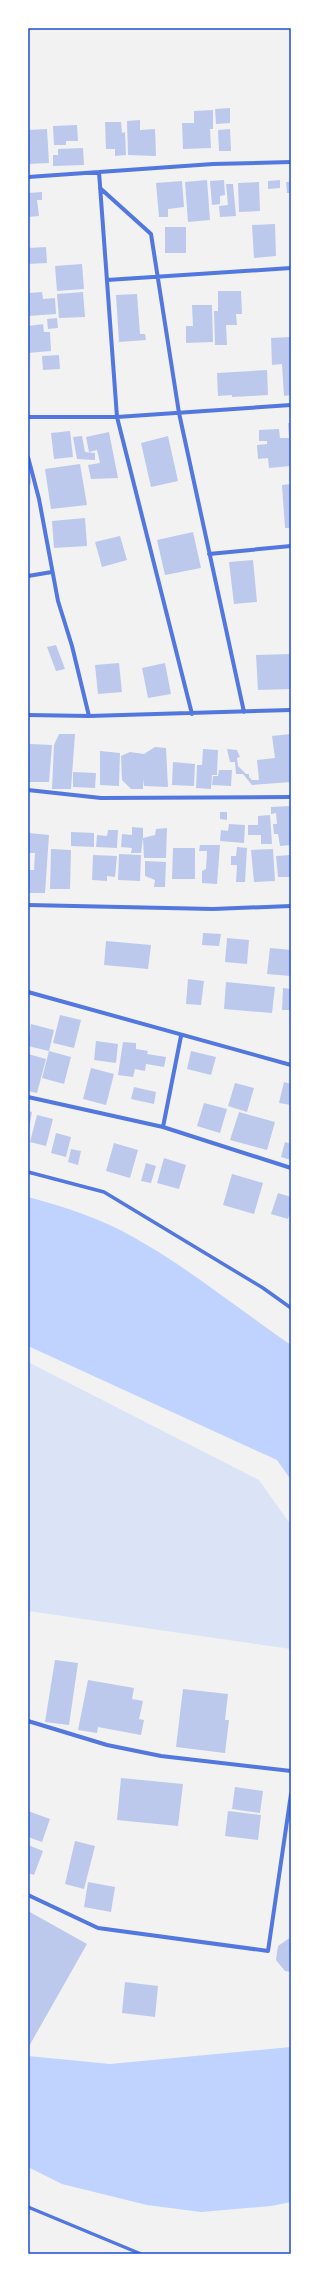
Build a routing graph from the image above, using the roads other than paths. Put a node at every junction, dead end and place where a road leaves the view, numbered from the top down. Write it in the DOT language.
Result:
graph roads {
  1 [pos="291,162"];
  2 [pos="99,172"];
  3 [pos="28,177"];
  4 [pos="100,188"];
  5 [pos="291,268"];
  6 [pos="159,277"];
  7 [pos="107,280"];
  8 [pos="291,405"];
  9 [pos="179,413"];
  10 [pos="28,417"];
  11 [pos="118,417"];
  12 [pos="28,457"];
  13 [pos="291,546"];
  14 [pos="209,554"];
  15 [pos="52,572"];
  16 [pos="28,576"];
  17 [pos="291,710"];
  18 [pos="244,712"];
  19 [pos="192,714"];
  20 [pos="28,715"];
  21 [pos="89,716"];
  22 [pos="28,790"];
  23 [pos="291,797"];
  24 [pos="28,905"];
  25 [pos="291,906"];
  26 [pos="28,992"];
  27 [pos="181,1036"];
  28 [pos="291,1065"];
  29 [pos="28,1097"];
  30 [pos="163,1127"];
  31 [pos="291,1168"];
  32 [pos="28,1172"];
  33 [pos="291,1308"];
  34 [pos="28,1721"];
  35 [pos="291,1771"];
  36 [pos="291,1794"];
  37 [pos="28,1895"];
  38 [pos="28,2207"];
  39 [pos="141,2254"];
  1 -- 2 [label="street"];
  2 -- 3 [label="street"];
  2 -- 4 [label="street"];
  4 -- 6 [label="street"];
  4 -- 7 [label="street"];
  5 -- 6 [label="street"];
  6 -- 7 [label="street"];
  6 -- 9 [label="street"];
  7 -- 11 [label="street"];
  8 -- 9 [label="street"];
  9 -- 11 [label="street"];
  9 -- 14 [label="street"];
  10 -- 11 [label="street"];
  11 -- 19 [label="street"];
  12 -- 15 [label="street"];
  13 -- 14 [label="street"];
  14 -- 18 [label="street"];
  15 -- 16 [label="street"];
  15 -- 21 [label="street"];
  17 -- 18 [label="street"];
  18 -- 19 [label="street"];
  19 -- 21 [label="street"];
  20 -- 21 [label="street"];
  22 -- 23 [label="street"];
  24 -- 25 [label="street"];
  26 -- 27 [label="street"];
  27 -- 28 [label="street"];
  27 -- 30 [label="street"];
  29 -- 30 [label="street"];
  30 -- 31 [label="street"];
  32 -- 33 [label="street"];
  34 -- 35 [label="street"];
  36 -- 37 [label="street"];
  38 -- 39 [label="street"];
}
